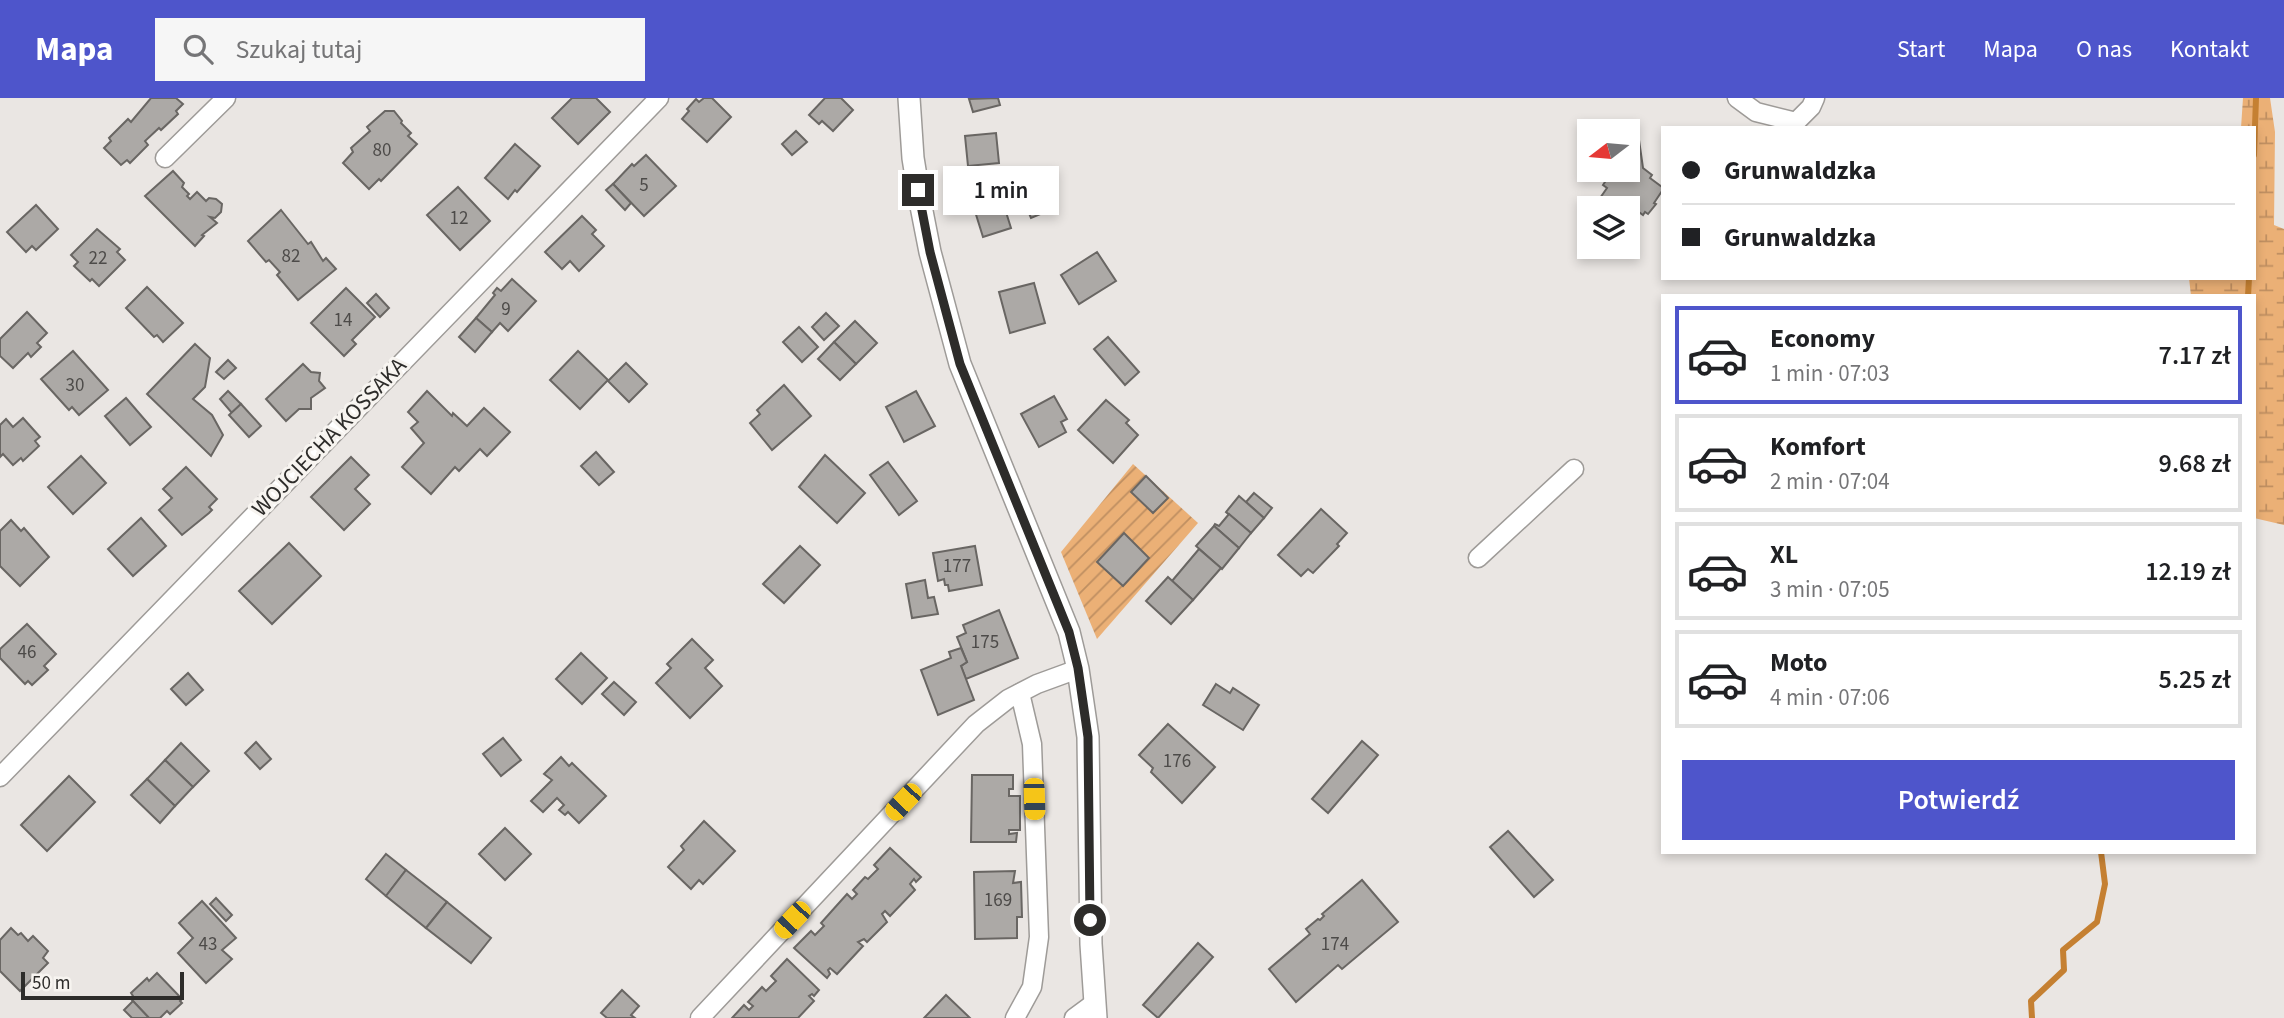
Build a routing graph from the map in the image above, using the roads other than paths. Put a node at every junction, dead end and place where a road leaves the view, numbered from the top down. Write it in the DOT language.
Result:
graph roads {
  1 [pos="226,98"];
  2 [pos="659,98"];
  3 [pos="909,98"];
  4 [pos="1737,98"];
  5 [pos="1815,98"];
  6 [pos="165,158"];
  7 [pos="1574,469"];
  8 [pos="1478,558"];
  9 [pos="1078,668"];
  10 [pos="1020,693"];
  11 [pos="0,776"];
  12 [pos="1095,1011"];
  13 [pos="700,1018"];
  14 [pos="1015,1018"];
  15 [pos="1074,1018"];
  1 -- 6 [label="street"];
  2 -- 11 [label="street, WOJCIECHA KOSSAKA"];
  3 -- 9 [label="street"];
  4 -- 5 [label="street"];
  7 -- 8 [label="street"];
  9 -- 10 [label="street"];
  9 -- 12 [label="street"];
  10 -- 13 [label="street"];
  10 -- 14 [label="street"];
  12 -- 15 [label="street"];
}
